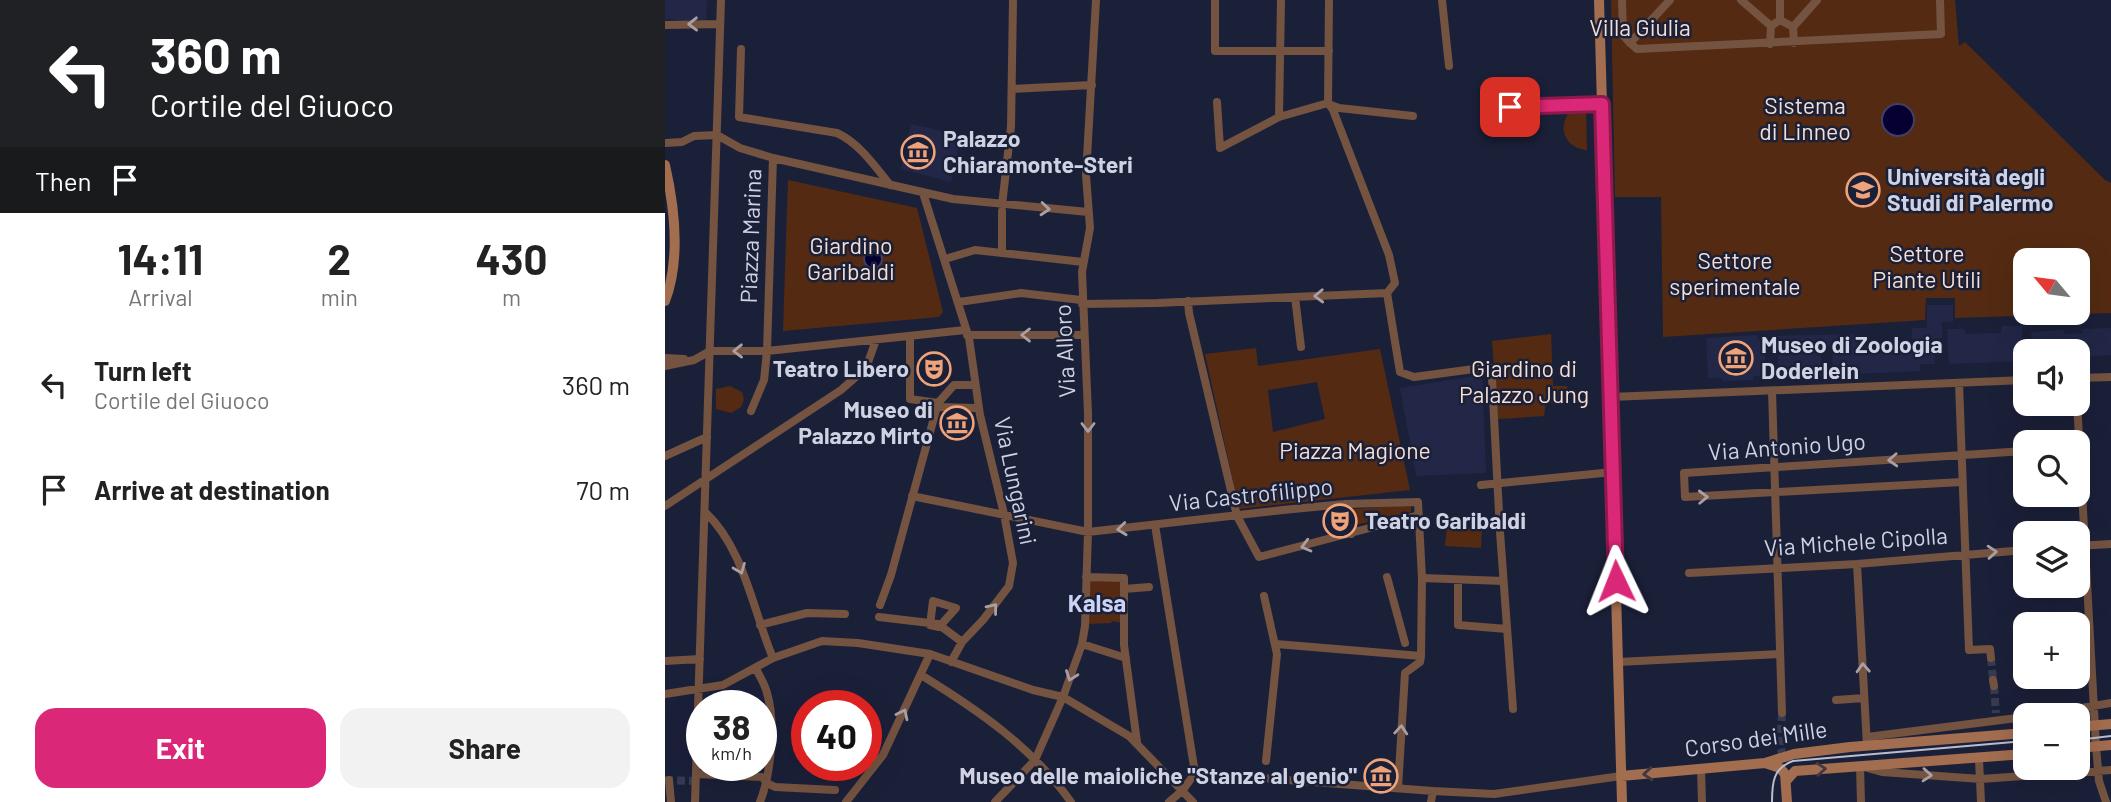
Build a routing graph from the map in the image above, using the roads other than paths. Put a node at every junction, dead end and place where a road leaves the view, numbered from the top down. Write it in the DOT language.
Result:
graph roads {
  1 [pos="723,0"];
  2 [pos="1013,0"];
  3 [pos="1096,0"];
  4 [pos="1281,0"];
  5 [pos="1329,0"];
  6 [pos="1442,0"];
  7 [pos="1599,0"];
  8 [pos="1622,0"];
  9 [pos="1670,0"];
  10 [pos="1741,0"];
  11 [pos="1780,0"];
  12 [pos="1817,0"];
  13 [pos="1940,0"];
  14 [pos="1213,1"];
  15 [pos="1780,20"];
  16 [pos="720,24"];
  17 [pos="665,25"];
  18 [pos="1771,26"];
  19 [pos="1793,27"];
  20 [pos="1630,43"];
  21 [pos="1794,43"];
  22 [pos="1770,44"];
  23 [pos="741,49"];
  24 [pos="1281,50"];
  25 [pos="1329,51"];
  26 [pos="1449,66"];
  27 [pos="1092,85"];
  28 [pos="1012,89"];
  29 [pos="1217,102"];
  30 [pos="1328,103"];
  31 [pos="1602,104"];
  32 [pos="1510,107"];
  33 [pos="1413,116"];
  34 [pos="1279,117"];
  35 [pos="717,135"];
  36 [pos="665,143"];
  37 [pos="773,158"];
  38 [pos="665,165"];
  39 [pos="890,185"];
  40 [pos="923,192"];
  41 [pos="1002,208"];
  42 [pos="1088,212"];
  43 [pos="1002,251"];
  44 [pos="945,259"];
  45 [pos="1083,262"];
  46 [pos="1387,293"];
  47 [pos="1295,297"];
  48 [pos="665,301"];
  49 [pos="1188,301"];
  50 [pos="1082,302"];
  51 [pos="960,305"];
  52 [pos="966,333"];
  53 [pos="1084,335"];
  54 [pos="909,336"];
  55 [pos="876,340"];
  56 [pos="1301,347"];
  57 [pos="710,351"];
  58 [pos="767,351"];
  59 [pos="665,358"];
  60 [pos="694,360"];
  61 [pos="665,366"];
  62 [pos="2111,377"];
  63 [pos="2090,378"];
  64 [pos="2013,381"];
  65 [pos="1959,383"];
  66 [pos="975,385"];
  67 [pos="1772,391"];
  68 [pos="1611,397"];
  69 [pos="939,405"];
  70 [pos="975,408"];
  71 [pos="751,411"];
  72 [pos="707,437"];
  73 [pos="2013,453"];
  74 [pos="665,456"];
  75 [pos="1961,456"];
  76 [pos="1775,467"];
  77 [pos="1613,472"];
  78 [pos="706,478"];
  79 [pos="1962,482"];
  80 [pos="1497,484"];
  81 [pos="1481,485"];
  82 [pos="1775,494"];
  83 [pos="912,496"];
  84 [pos="1345,505"];
  85 [pos="665,506"];
  86 [pos="705,512"];
  87 [pos="1005,514"];
  88 [pos="1419,515"];
  89 [pos="1237,516"];
  90 [pos="1155,525"];
  91 [pos="1089,532"];
  92 [pos="1351,534"];
  93 [pos="2111,544"];
  94 [pos="2090,545"];
  95 [pos="2013,551"];
  96 [pos="1967,554"];
  97 [pos="1857,564"];
  98 [pos="1777,567"];
  99 [pos="1689,573"];
  100 [pos="1503,576"];
  101 [pos="1086,577"];
  102 [pos="1387,577"];
  103 [pos="1422,578"];
  104 [pos="1458,580"];
  105 [pos="1149,587"];
  106 [pos="1124,589"];
  107 [pos="1264,596"];
  108 [pos="2085,598"];
  109 [pos="880,605"];
  110 [pos="845,614"];
  111 [pos="879,617"];
  112 [pos="930,623"];
  113 [pos="760,625"];
  114 [pos="940,625"];
  115 [pos="1507,629"];
  116 [pos="962,642"];
  117 [pos="1405,643"];
  118 [pos="1082,644"];
  119 [pos="1276,644"];
  120 [pos="930,654"];
  121 [pos="1780,654"];
  122 [pos="1421,656"];
  123 [pos="1126,658"];
  124 [pos="1991,658"];
  125 [pos="700,659"];
  126 [pos="773,659"];
  127 [pos="665,661"];
  128 [pos="951,662"];
  129 [pos="1618,662"];
  130 [pos="756,668"];
  131 [pos="921,676"];
  132 [pos="699,690"];
  133 [pos="686,692"];
  134 [pos="665,694"];
  135 [pos="1063,697"];
  136 [pos="1864,698"];
  137 [pos="1836,700"];
  138 [pos="2111,703"];
  139 [pos="2093,705"];
  140 [pos="2090,706"];
  141 [pos="1513,709"];
  142 [pos="1782,713"];
  143 [pos="1996,713"];
  144 [pos="2013,720"];
  145 [pos="1996,723"];
  146 [pos="2111,724"];
  147 [pos="2095,725"];
  148 [pos="2090,726"];
  149 [pos="2013,734"];
  150 [pos="1867,741"];
  151 [pos="1137,743"];
  152 [pos="2111,745"];
  153 [pos="2090,747"];
  154 [pos="2096,747"];
  155 [pos="2013,755"];
  156 [pos="1979,759"];
  157 [pos="1035,760"];
  158 [pos="1765,763"];
  159 [pos="1860,766"];
  160 [pos="1701,769"];
  161 [pos="1265,770"];
  162 [pos="2111,770"];
  163 [pos="2098,771"];
  164 [pos="1195,773"];
  165 [pos="1621,776"];
  166 [pos="1980,779"];
  167 [pos="669,780"];
  168 [pos="1787,780"];
  169 [pos="696,781"];
  170 [pos="767,783"];
  171 [pos="1398,788"];
  172 [pos="835,790"];
  173 [pos="1183,790"];
  174 [pos="1433,792"];
  175 [pos="1494,798"];
  176 [pos="671,802"];
  177 [pos="695,802"];
  178 [pos="760,802"];
  179 [pos="846,802"];
  180 [pos="995,802"];
  181 [pos="1071,802"];
  182 [pos="1169,802"];
  183 [pos="1193,802"];
  184 [pos="1431,802"];
  185 [pos="1622,802"];
  186 [pos="1702,802"];
  187 [pos="1787,802"];
  188 [pos="1861,802"];
  189 [pos="1982,802"];
  190 [pos="2106,802"];
  1 -- 16 [label="street"];
  2 -- 28 [label="street"];
  3 -- 27 [label="street, Via Alloro"];
  4 -- 24 [label="street"];
  5 -- 25 [label="street"];
  6 -- 26 [label="street"];
  7 -- 31 [label="street"];
  8 -- 20 [label="street"];
  9 -- 20 [label="street"];
  10 -- 18 [label="street"];
  11 -- 15 [label="street"];
  12 -- 19 [label="street"];
  13 -- 21 [label="street"];
  14 -- 24 [label="street"];
  15 -- 18 [label="street"];
  15 -- 19 [label="street"];
  16 -- 17 [label="street, one-way"];
  16 -- 35 [label="street"];
  18 -- 22 [label="street"];
  19 -- 21 [label="street"];
  20 -- 22 [label="street"];
  21 -- 22 [label="street"];
  23 -- 39 [label="street"];
  24 -- 25 [label="street"];
  24 -- 34 [label="street"];
  25 -- 30 [label="street"];
  27 -- 28 [label="street"];
  27 -- 42 [label="street, Via Alloro"];
  28 -- 41 [label="street"];
  29 -- 34 [label="street"];
  30 -- 33 [label="street"];
  30 -- 34 [label="street"];
  30 -- 46 [label="street"];
  31 -- 32 [label="street"];
  31 -- 68 [label="street"];
  35 -- 36 [label="street"];
  35 -- 37 [label="street"];
  35 -- 57 [label="street"];
  37 -- 39 [label="street, Piazza Marina"];
  37 -- 58 [label="street, Piazza Marina"];
  38 -- 48 [label="street"];
  39 -- 40 [label="street, Piazza Marina"];
  40 -- 41 [label="street, Piazza Marina"];
  40 -- 44 [label="street"];
  41 -- 42 [label="street, Piazza Marina, one-way"];
  41 -- 43 [label="street"];
  42 -- 45 [label="street, Via Alloro"];
  43 -- 44 [label="street"];
  43 -- 45 [label="street"];
  44 -- 51 [label="street"];
  45 -- 50 [label="street, Via Alloro"];
  46 -- 47 [label="street, one-way"];
  46 -- 80 [label="street"];
  47 -- 49 [label="street"];
  47 -- 56 [label="street"];
  49 -- 50 [label="street"];
  49 -- 89 [label="street"];
  50 -- 51 [label="street"];
  50 -- 53 [label="street, Via Alloro"];
  51 -- 52 [label="street"];
  53 -- 52 [label="street, one-way"];
  52 -- 54 [label="street"];
  52 -- 66 [label="street, Via Lungarini"];
  53 -- 91 [label="street, Via Alloro, one-way"];
  54 -- 55 [label="street"];
  54 -- 69 [label="street"];
  55 -- 58 [label="street"];
  55 -- 78 [label="street"];
  58 -- 57 [label="street, one-way"];
  57 -- 60 [label="street"];
  57 -- 72 [label="street"];
  58 -- 71 [label="street, Piazza Marina"];
  59 -- 60 [label="street"];
  60 -- 61 [label="street"];
  62 -- 63 [label="street"];
  64 -- 65 [label="street"];
  65 -- 67 [label="street"];
  65 -- 75 [label="street"];
  66 -- 69 [label="street"];
  66 -- 87 [label="street, Via Lungarini"];
  67 -- 68 [label="street"];
  67 -- 76 [label="street"];
  68 -- 77 [label="street"];
  69 -- 70 [label="street"];
  69 -- 83 [label="street"];
  72 -- 74 [label="street"];
  72 -- 78 [label="street"];
  73 -- 75 [label="street, Via Antonio Ugo"];
  75 -- 76 [label="street, Via Antonio Ugo, one-way"];
  75 -- 79 [label="street"];
  76 -- 82 [label="street"];
  76 -- 82 [label="street, Via Antonio Ugo, one-way"];
  77 -- 80 [label="street"];
  77 -- 129 [label="street"];
  78 -- 85 [label="street"];
  78 -- 86 [label="street"];
  79 -- 82 [label="street, Via Antonio Ugo"];
  79 -- 96 [label="street"];
  80 -- 81 [label="street"];
  80 -- 100 [label="street"];
  82 -- 98 [label="street"];
  83 -- 87 [label="street, Via Castrofilippo"];
  83 -- 109 [label="street"];
  84 -- 88 [label="street, Via Castrofilippo"];
  84 -- 89 [label="street, Via Castrofilippo"];
  84 -- 92 [label="street"];
  86 -- 113 [label="street, one-way"];
  86 -- 125 [label="street"];
  87 -- 91 [label="street, Via Castrofilippo"];
  116 -- 87 [label="street, Via Lungarini, one-way"];
  88 -- 92 [label="street"];
  88 -- 103 [label="street"];
  89 -- 90 [label="street, Via Castrofilippo"];
  92 -- 89 [label="street, one-way"];
  90 -- 91 [label="street, Via Castrofilippo, one-way"];
  90 -- 164 [label="street"];
  91 -- 101 [label="street, Via Alloro"];
  93 -- 94 [label="street"];
  96 -- 95 [label="street, Via Michele Cipolla, one-way"];
  96 -- 97 [label="street, Via Michele Cipolla"];
  96 -- 124 [label="street"];
  97 -- 98 [label="street, Via Michele Cipolla"];
  136 -- 97 [label="street, one-way"];
  98 -- 99 [label="street, Via Michele Cipolla"];
  98 -- 121 [label="street"];
  100 -- 104 [label="street"];
  100 -- 115 [label="street"];
  101 -- 106 [label="street"];
  101 -- 118 [label="street, Via Alloro"];
  102 -- 117 [label="street"];
  103 -- 104 [label="street"];
  103 -- 122 [label="street"];
  104 -- 115 [label="street"];
  105 -- 106 [label="street"];
  106 -- 123 [label="street"];
  107 -- 119 [label="street"];
  108 -- 139 [label="street"];
  110 -- 113 [label="street"];
  111 -- 112 [label="street"];
  112 -- 114 [label="street"];
  112 -- 114 [label="street"];
  113 -- 126 [label="street"];
  114 -- 116 [label="street"];
  115 -- 141 [label="street"];
  116 -- 128 [label="street, Via Lungarini"];
  118 -- 123 [label="street"];
  118 -- 135 [label="street, Via Alloro, one-way"];
  119 -- 122 [label="street"];
  119 -- 161 [label="street"];
  120 -- 126 [label="street"];
  120 -- 128 [label="street"];
  120 -- 131 [label="street"];
  121 -- 129 [label="street"];
  121 -- 142 [label="street"];
  171 -- 122 [label="street, one-way"];
  123 -- 151 [label="street"];
  125 -- 127 [label="street"];
  125 -- 132 [label="street"];
  126 -- 130 [label="street"];
  128 -- 135 [label="street"];
  129 -- 165 [label="street"];
  130 -- 132 [label="street"];
  130 -- 170 [label="street"];
  131 -- 157 [label="street"];
  179 -- 131 [label="street, one-way"];
  133 -- 134 [label="street"];
  135 -- 151 [label="street"];
  135 -- 157 [label="street, Via Alloro"];
  136 -- 137 [label="street"];
  136 -- 150 [label="street"];
  138 -- 139 [label="street"];
  139 -- 140 [label="street"];
  139 -- 147 [label="street"];
  143 -- 145 [label="street"];
  144 -- 145 [label="street, Corso dei Mille"];
  145 -- 150 [label="street, Corso dei Mille"];
  146 -- 147 [label="street"];
  147 -- 148 [label="street"];
  147 -- 154 [label="street"];
  149 -- 150 [label="street, Corso dei Mille"];
  150 -- 158 [label="street, Corso dei Mille"];
  151 -- 173 [label="street"];
  152 -- 154 [label="street"];
  153 -- 154 [label="street"];
  154 -- 163 [label="street"];
  155 -- 156 [label="street, Corso dei Mille"];
  156 -- 159 [label="street, Corso dei Mille"];
  156 -- 166 [label="street"];
  157 -- 180 [label="street, Via Alloro"];
  157 -- 181 [label="street"];
  158 -- 160 [label="street, Corso dei Mille"];
  158 -- 168 [label="street"];
  159 -- 166 [label="street, Corso dei Mille, one-way"];
  168 -- 159 [label="street, Corso dei Mille, one-way"];
  159 -- 188 [label="street"];
  160 -- 165 [label="street, Corso dei Mille, one-way"];
  160 -- 186 [label="street"];
  161 -- 164 [label="street, Corso dei Mille"];
  161 -- 171 [label="street, Corso dei Mille"];
  162 -- 163 [label="street, Corso dei Mille"];
  163 -- 166 [label="street, Corso dei Mille"];
  163 -- 190 [label="street"];
  164 -- 173 [label="street"];
  165 -- 175 [label="street, Corso dei Mille"];
  165 -- 185 [label="street"];
  166 -- 189 [label="street"];
  167 -- 176 [label="street"];
  168 -- 187 [label="street"];
  169 -- 177 [label="street"];
  170 -- 172 [label="street"];
  170 -- 178 [label="street"];
  171 -- 174 [label="street, Corso dei Mille"];
  173 -- 182 [label="street"];
  173 -- 183 [label="street"];
  174 -- 175 [label="street, Corso dei Mille"];
  174 -- 184 [label="street"];
}
